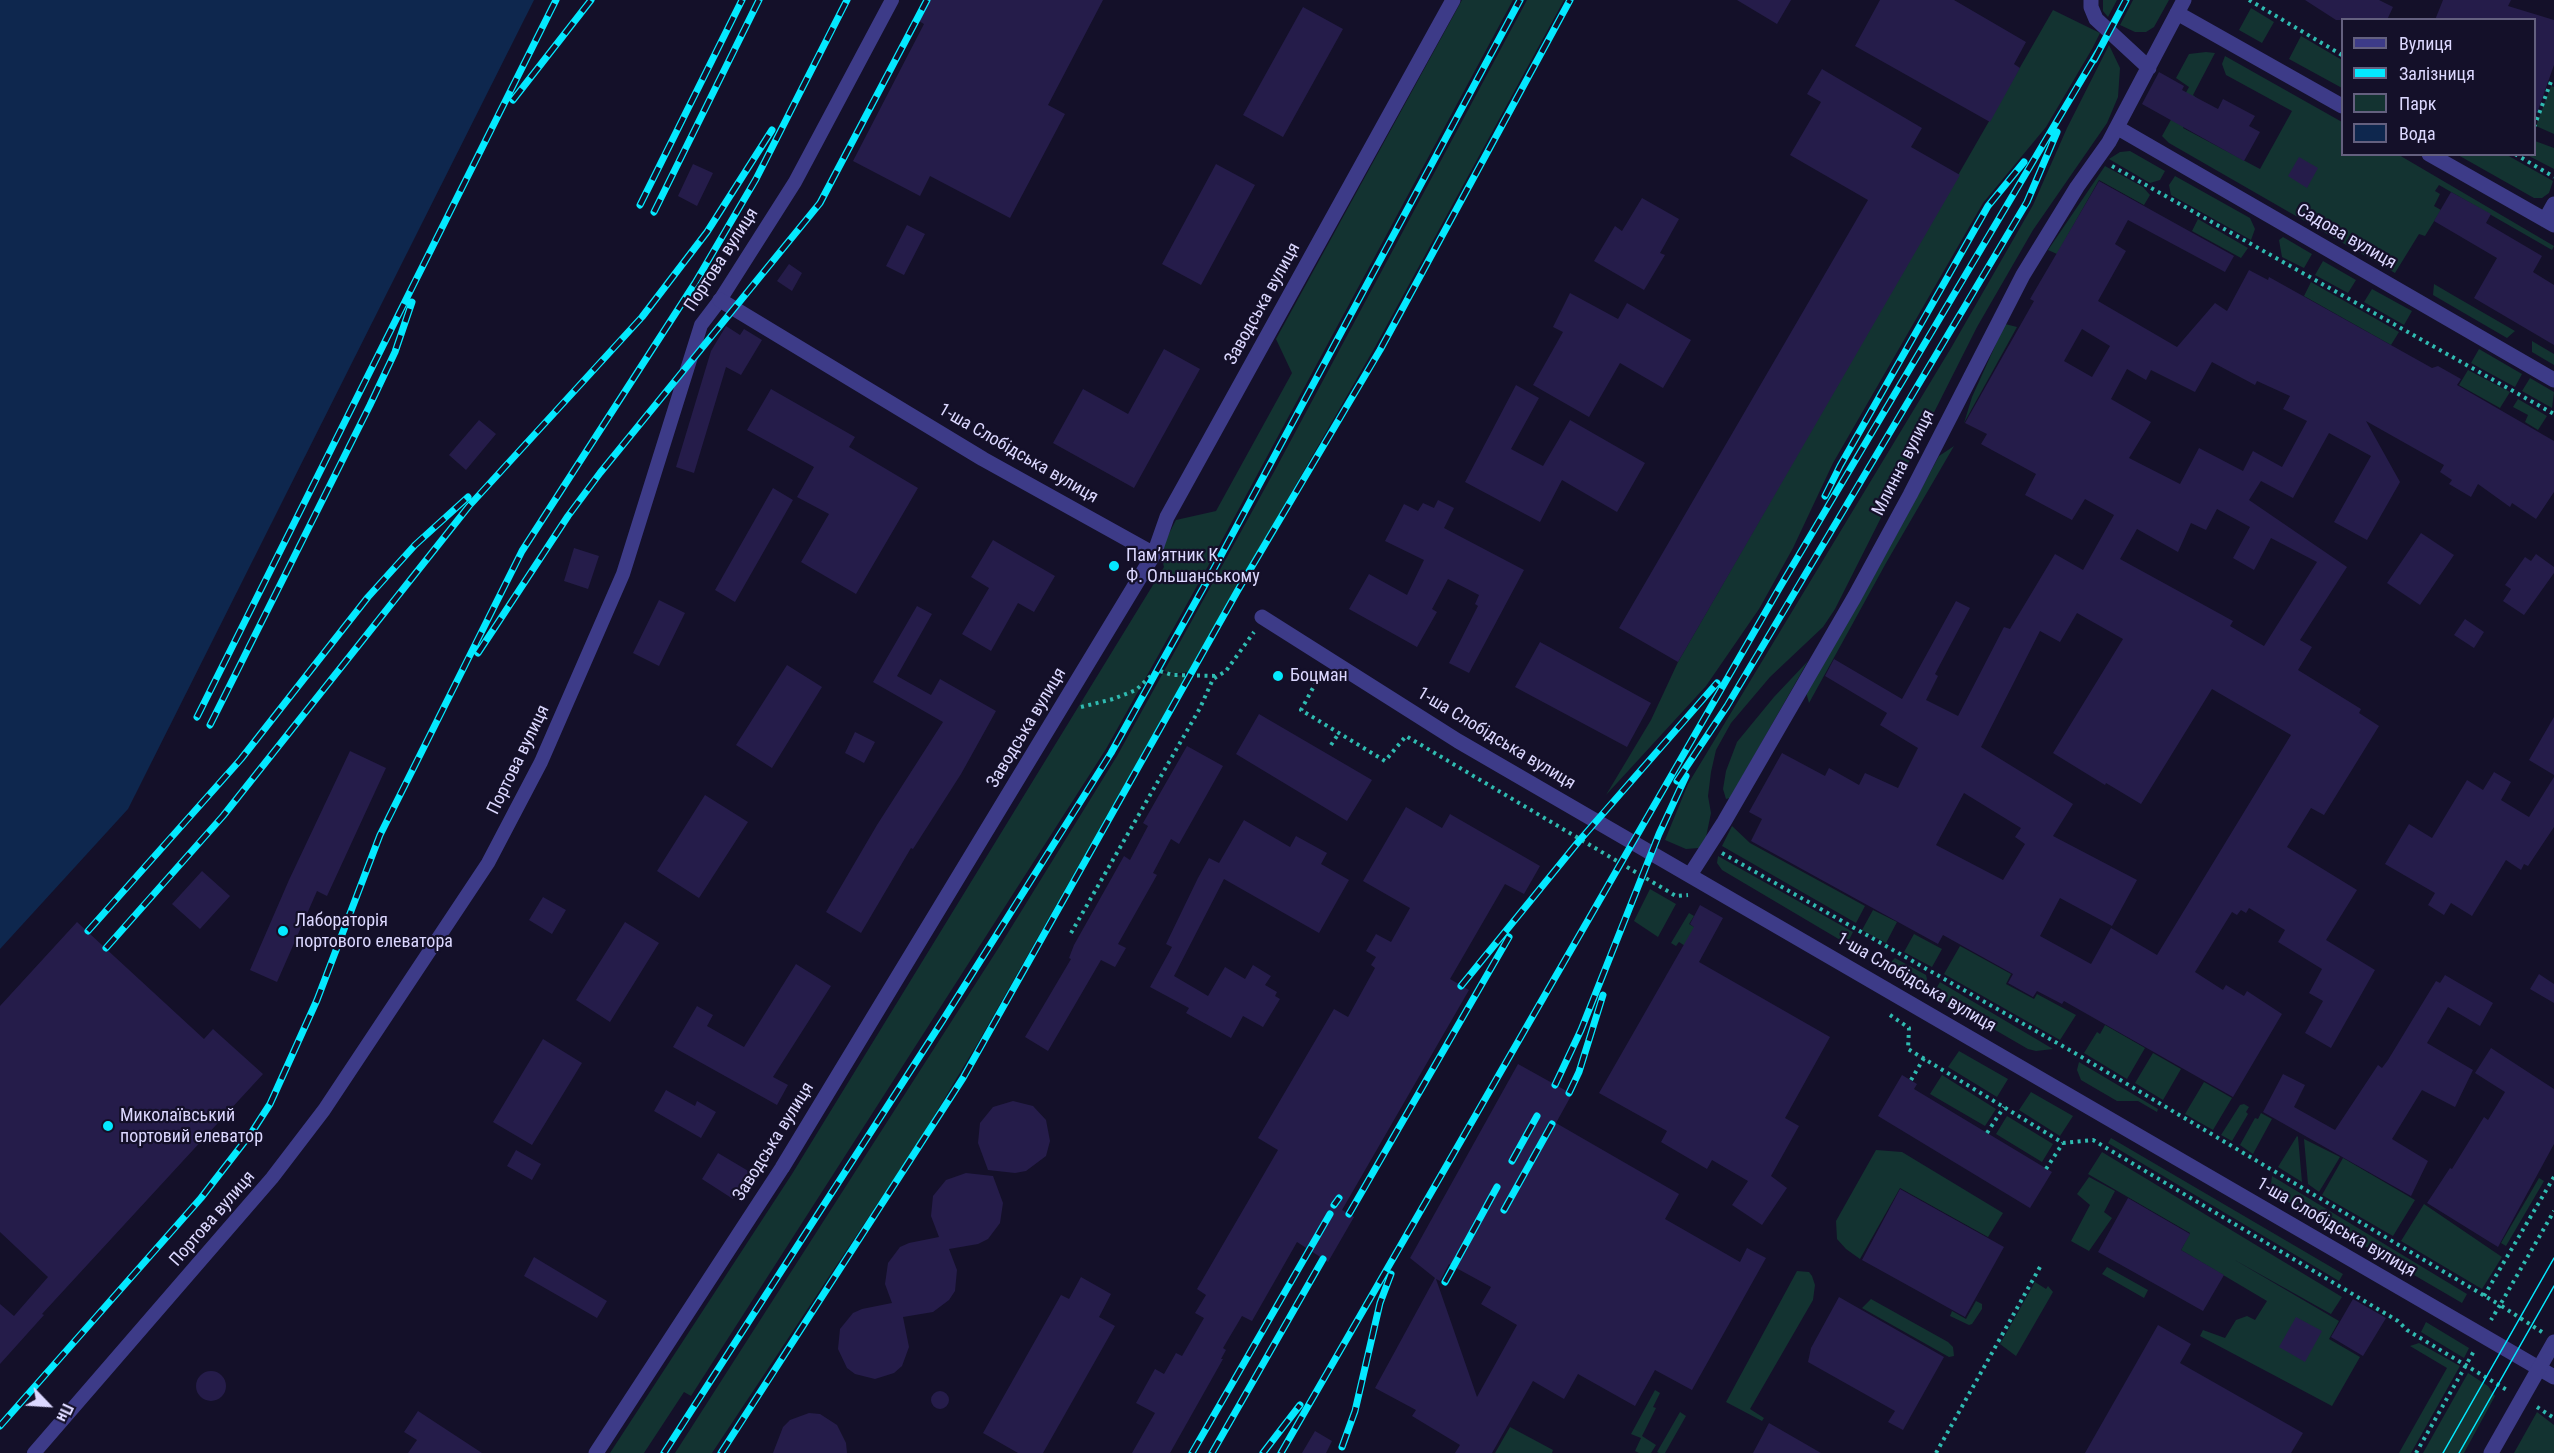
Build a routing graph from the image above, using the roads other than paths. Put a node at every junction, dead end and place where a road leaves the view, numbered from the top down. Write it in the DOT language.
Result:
graph roads {
  1 [pos="892,0"];
  2 [pos="1453,0"];
  3 [pos="2091,0"];
  4 [pos="2180,6"];
  5 [pos="2149,68"];
  6 [pos="2341,105"];
  7 [pos="2118,128"];
  8 [pos="2432,156"];
  9 [pos="2554,204"];
  10 [pos="2549,222"];
  11 [pos="720,300"];
  12 [pos="2554,380"];
  13 [pos="1154,554"];
  14 [pos="1262,617"];
  15 [pos="1690,875"];
  16 [pos="2551,1338"];
  17 [pos="2539,1368"];
  18 [pos="2554,1377"];
  19 [pos="34,1453"];
  20 [pos="596,1453"];
  21 [pos="2491,1453"];
  1 -- 11 [label="lane, Портова вулиця"];
  2 -- 13 [label="street, Заводська вулиця"];
  3 -- 5 [label="street"];
  4 -- 5 [label="street, Млинна вулиця"];
  4 -- 6 [label="street"];
  5 -- 7 [label="street, Млинна вулиця"];
  7 -- 12 [label="street, Садова вулиця"];
  7 -- 15 [label="street, Млинна вулиця"];
  8 -- 10 [label="street"];
  9 -- 10 [label="street"];
  11 -- 13 [label="street, 1-ша Слобідська вулиця"];
  11 -- 19 [label="lane, Портова вулиця"];
  13 -- 20 [label="street, Заводська вулиця"];
  14 -- 15 [label="street, 1-ша Слобідська вулиця"];
  15 -- 17 [label="street, 1-ша Слобідська вулиця"];
  16 -- 17 [label="street"];
  17 -- 18 [label="street, 1-ша Слобідська вулиця"];
  17 -- 21 [label="street"];
}
